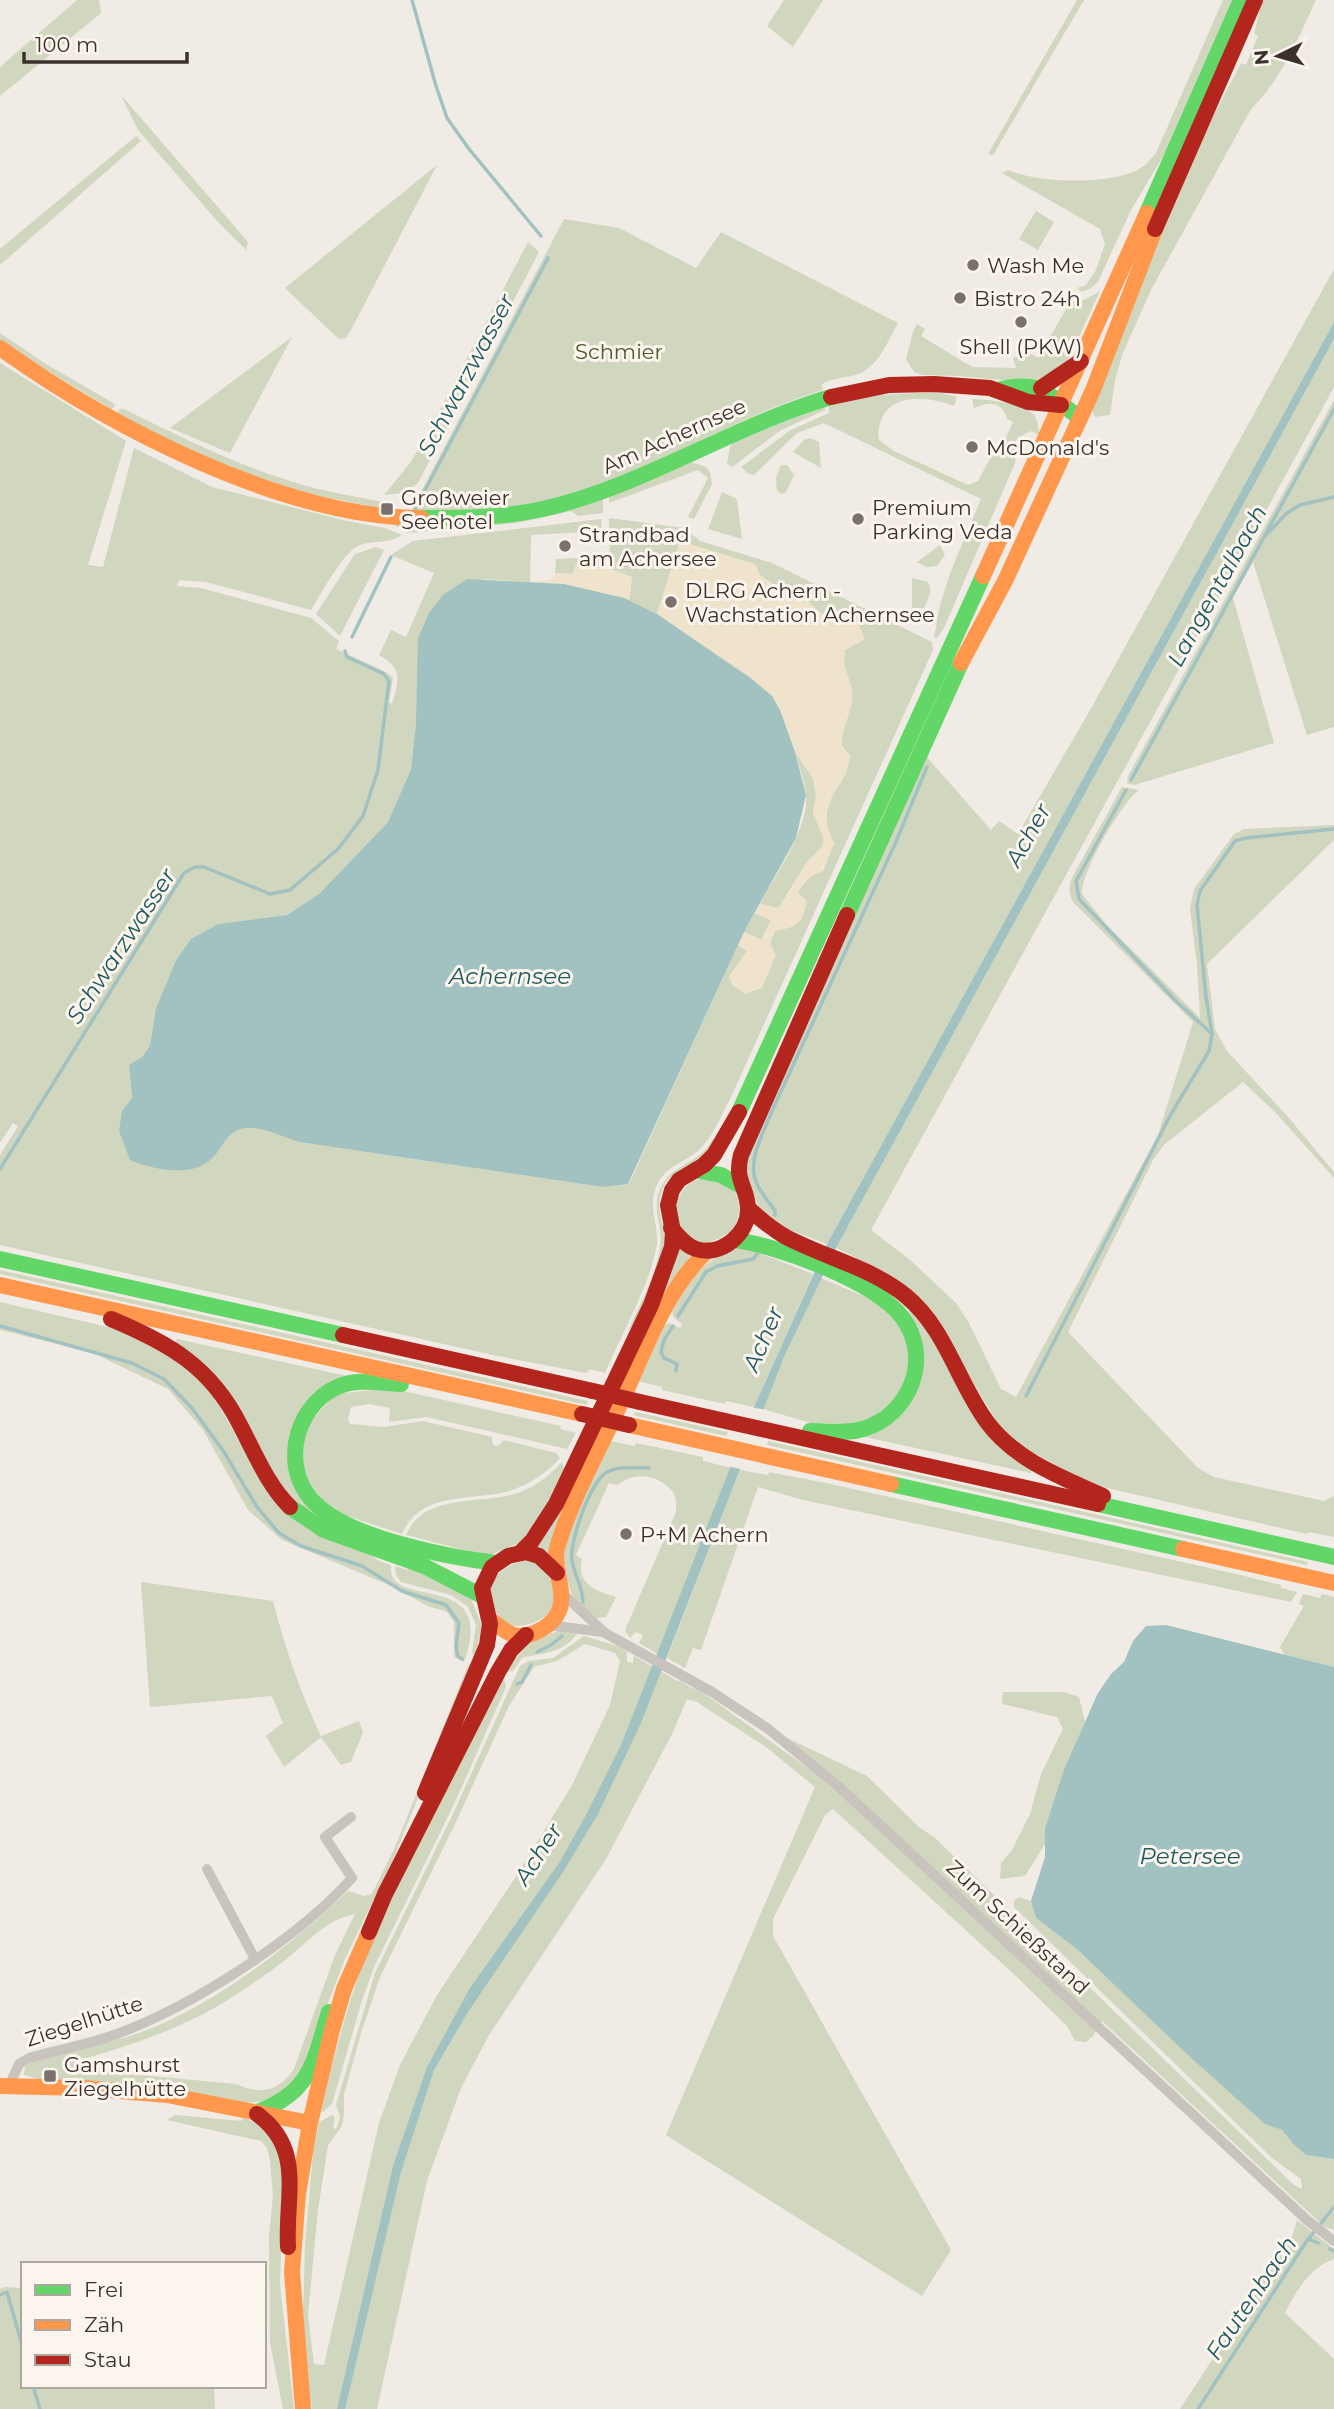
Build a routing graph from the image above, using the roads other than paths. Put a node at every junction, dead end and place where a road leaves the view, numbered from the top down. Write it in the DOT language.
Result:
graph roads {
  1 [pos="1241,0"];
  2 [pos="1255,0"];
  3 [pos="0,348"];
  4 [pos="1081,361"];
  5 [pos="1041,388"];
  6 [pos="997,390"];
  7 [pos="1061,405"];
  8 [pos="1080,418"];
  9 [pos="695,1170"];
  10 [pos="741,1186"];
  11 [pos="748,1208"];
  12 [pos="671,1227"];
  13 [pos="734,1240"];
  14 [pos="708,1250"];
  15 [pos="807,1254"];
  16 [pos="0,1259"];
  17 [pos="842,1270"];
  18 [pos="0,1285"];
  19 [pos="57,1298"];
  20 [pos="467,1389"];
  21 [pos="770,1430"];
  22 [pos="1143,1513"];
  23 [pos="399,1549"];
  24 [pos="520,1553"];
  25 [pos="1334,1557"];
  26 [pos="496,1563"];
  27 [pos="557,1573"];
  28 [pos="1334,1583"];
  29 [pos="563,1594"];
  30 [pos="482,1596"];
  31 [pos="489,1619"];
  32 [pos="548,1625"];
  33 [pos="606,1633"];
  34 [pos="526,1635"];
  35 [pos="351,1817"];
  36 [pos="398,1866"];
  37 [pos="207,1869"];
  38 [pos="361,1948"];
  39 [pos="255,1959"];
  40 [pos="4,2086"];
  41 [pos="255,2112"];
  42 [pos="310,2123"];
  43 [pos="1332,2239"];
  44 [pos="292,2272"];
  45 [pos="303,2409"];
  1 -- 4 [label="main road"];
  2 -- 8 [label="main road"];
  3 -- 6 [label="main road, Am Achernsee"];
  4 -- 5 [label="main road"];
  4 -- 7 [label="main road"];
  5 -- 6 [label="main road"];
  5 -- 7 [label="main road"];
  6 -- 7 [label="main road"];
  7 -- 8 [label="main road"];
  7 -- 9 [label="main road"];
  8 -- 10 [label="main road"];
  9 -- 10 [label="main road"];
  9 -- 12 [label="main road"];
  10 -- 11 [label="main road"];
  11 -- 13 [label="main road"];
  11 -- 15 [label="main road"];
  12 -- 14 [label="main road"];
  12 -- 24 [label="main road"];
  13 -- 14 [label="main road"];
  13 -- 15 [label="main road"];
  14 -- 27 [label="main road"];
  15 -- 17 [label="main road"];
  16 -- 21 [label="main road, bridge"];
  17 -- 21 [label="main road"];
  17 -- 22 [label="main road"];
  18 -- 19 [label="main road"];
  19 -- 20 [label="main road"];
  19 -- 23 [label="main road"];
  20 -- 23 [label="main road"];
  20 -- 28 [label="main road, bridge"];
  21 -- 22 [label="main road"];
  22 -- 25 [label="main road"];
  23 -- 26 [label="main road"];
  23 -- 30 [label="main road"];
  24 -- 26 [label="main road"];
  24 -- 27 [label="main road"];
  26 -- 30 [label="main road"];
  27 -- 29 [label="main road"];
  29 -- 32 [label="main road"];
  29 -- 33 [label="street"];
  30 -- 31 [label="main road"];
  31 -- 34 [label="main road"];
  31 -- 36 [label="main road"];
  32 -- 33 [label="street"];
  32 -- 34 [label="main road"];
  33 -- 43 [label="street, Zum Schießstand"];
  34 -- 36 [label="main road"];
  35 -- 39 [label="street, Ziegelhütte"];
  36 -- 38 [label="main road"];
  37 -- 39 [label="street"];
  38 -- 41 [label="main road"];
  38 -- 42 [label="main road"];
  39 -- 40 [label="street, Ziegelhütte"];
  40 -- 41 [label="main road"];
  41 -- 42 [label="main road"];
  41 -- 44 [label="main road"];
  42 -- 44 [label="main road"];
  44 -- 45 [label="main road"];
}
